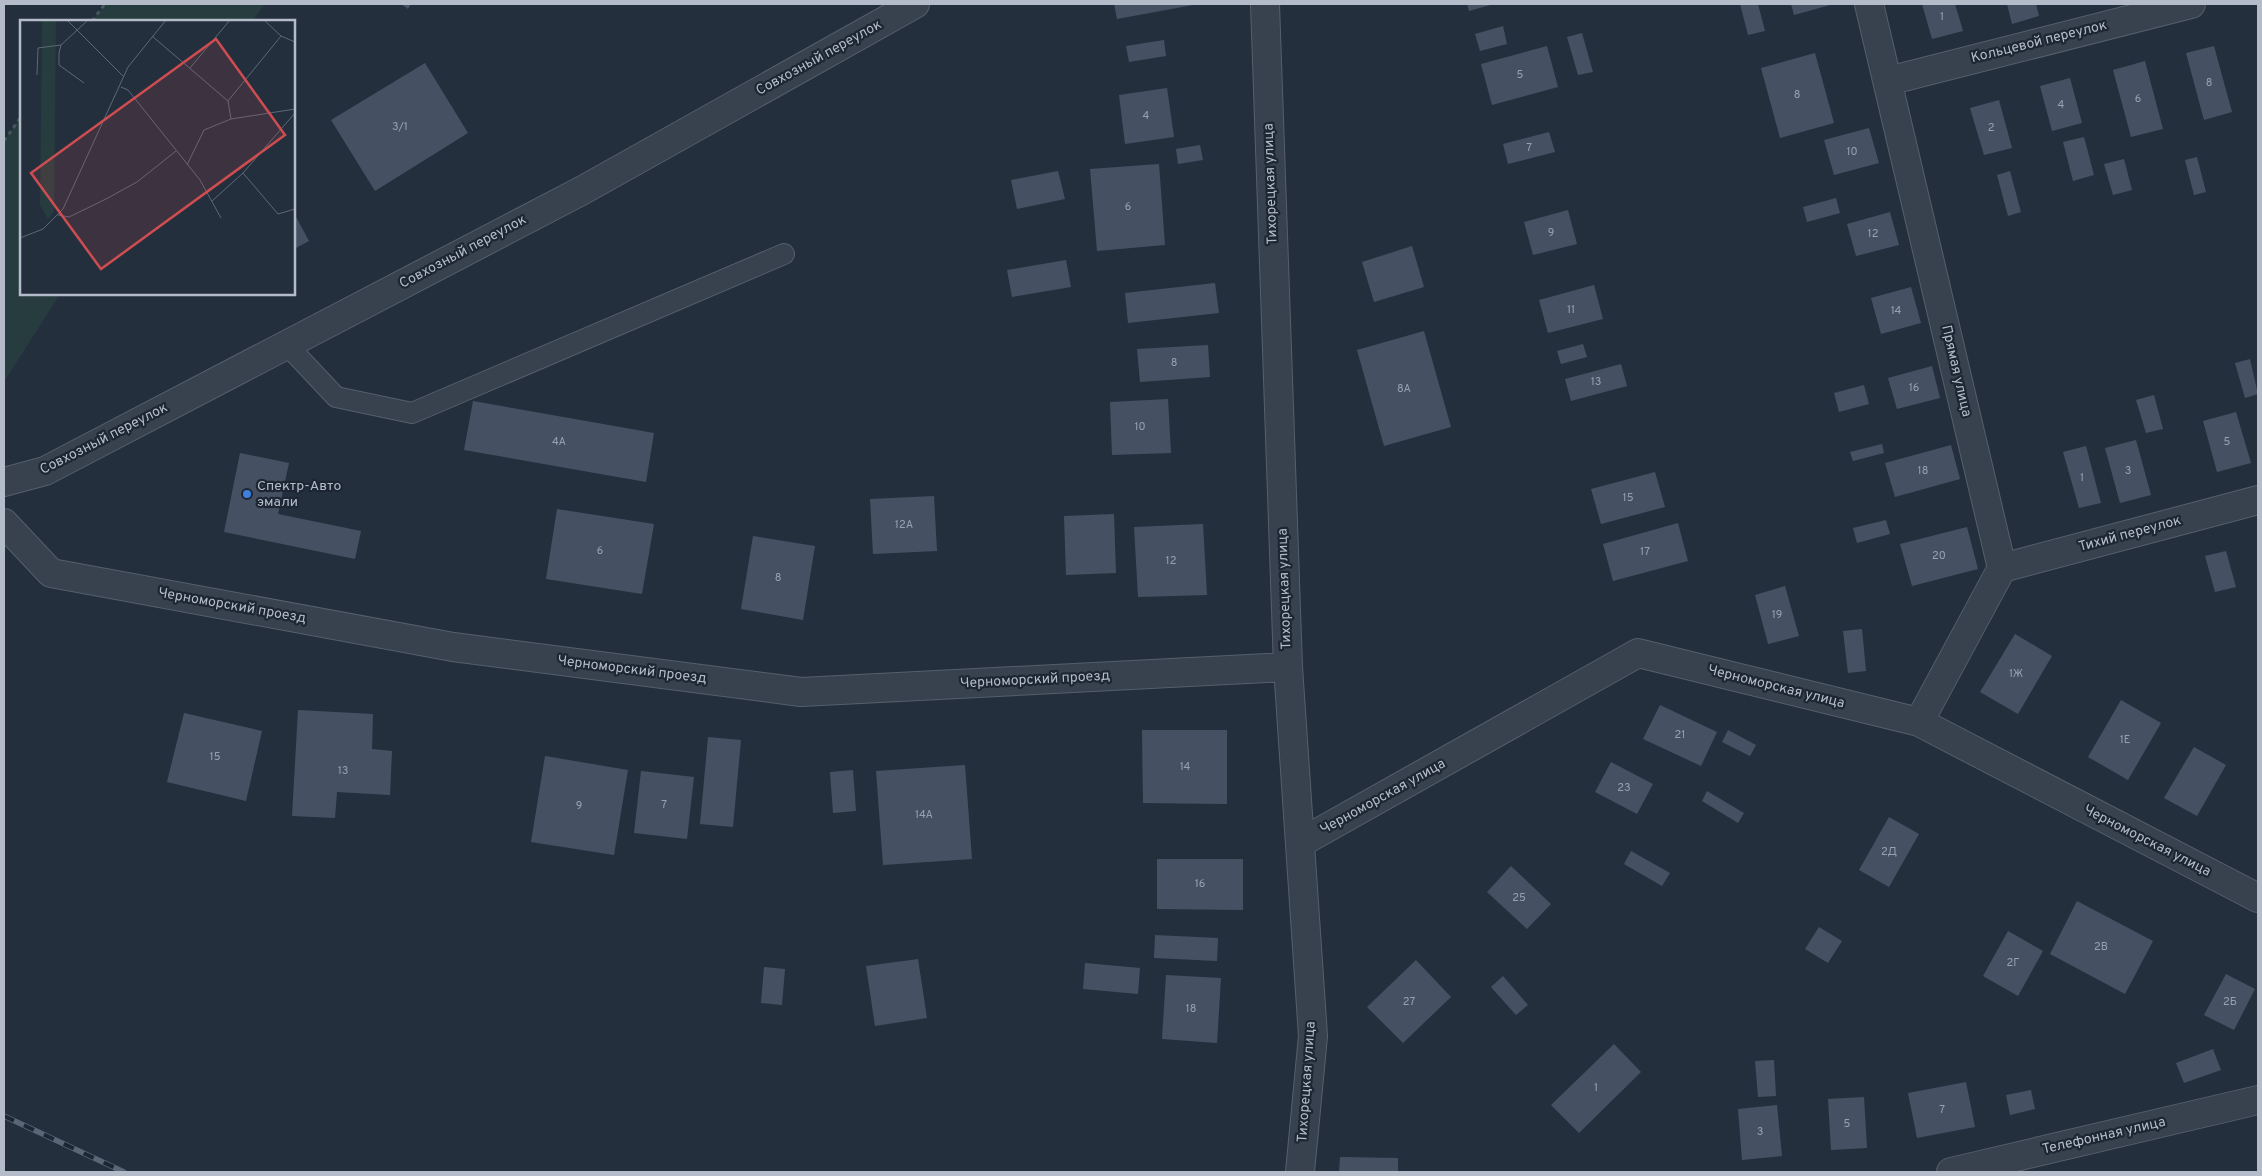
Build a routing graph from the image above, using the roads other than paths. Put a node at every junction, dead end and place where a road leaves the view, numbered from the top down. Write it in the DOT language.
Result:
graph roads {
  1 [pos="915,4"];
  2 [pos="1265,4"];
  3 [pos="1869,4"];
  4 [pos="2191,4"];
  5 [pos="1888,81"];
  6 [pos="784,254"];
  7 [pos="287,345"];
  8 [pos="4,482"];
  9 [pos="2258,500"];
  10 [pos="4,523"];
  11 [pos="2002,568"];
  12 [pos="1288,667"];
  13 [pos="1919,722"];
  14 [pos="1300,843"];
  15 [pos="2258,898"];
  16 [pos="2258,1100"];
  17 [pos="1300,1172"];
  18 [pos="1951,1172"];
  1 -- 7 [label="street, Совхозный переулок"];
  2 -- 12 [label="street, Тихорецкая улица"];
  3 -- 5 [label="street, Прямая улица"];
  4 -- 5 [label="street, Кольцевой переулок"];
  5 -- 11 [label="street, Прямая улица"];
  6 -- 7 [label="lane"];
  7 -- 8 [label="street, Совхозный переулок"];
  9 -- 11 [label="street, Тихий переулок"];
  10 -- 12 [label="street, Черноморский проезд"];
  11 -- 13 [label="street"];
  12 -- 14 [label="street, Тихорецкая улица"];
  13 -- 14 [label="street, Черноморская улица"];
  13 -- 15 [label="street, Черноморская улица"];
  14 -- 17 [label="street, Тихорецкая улица"];
  16 -- 18 [label="street, Телефонная улица"];
}
